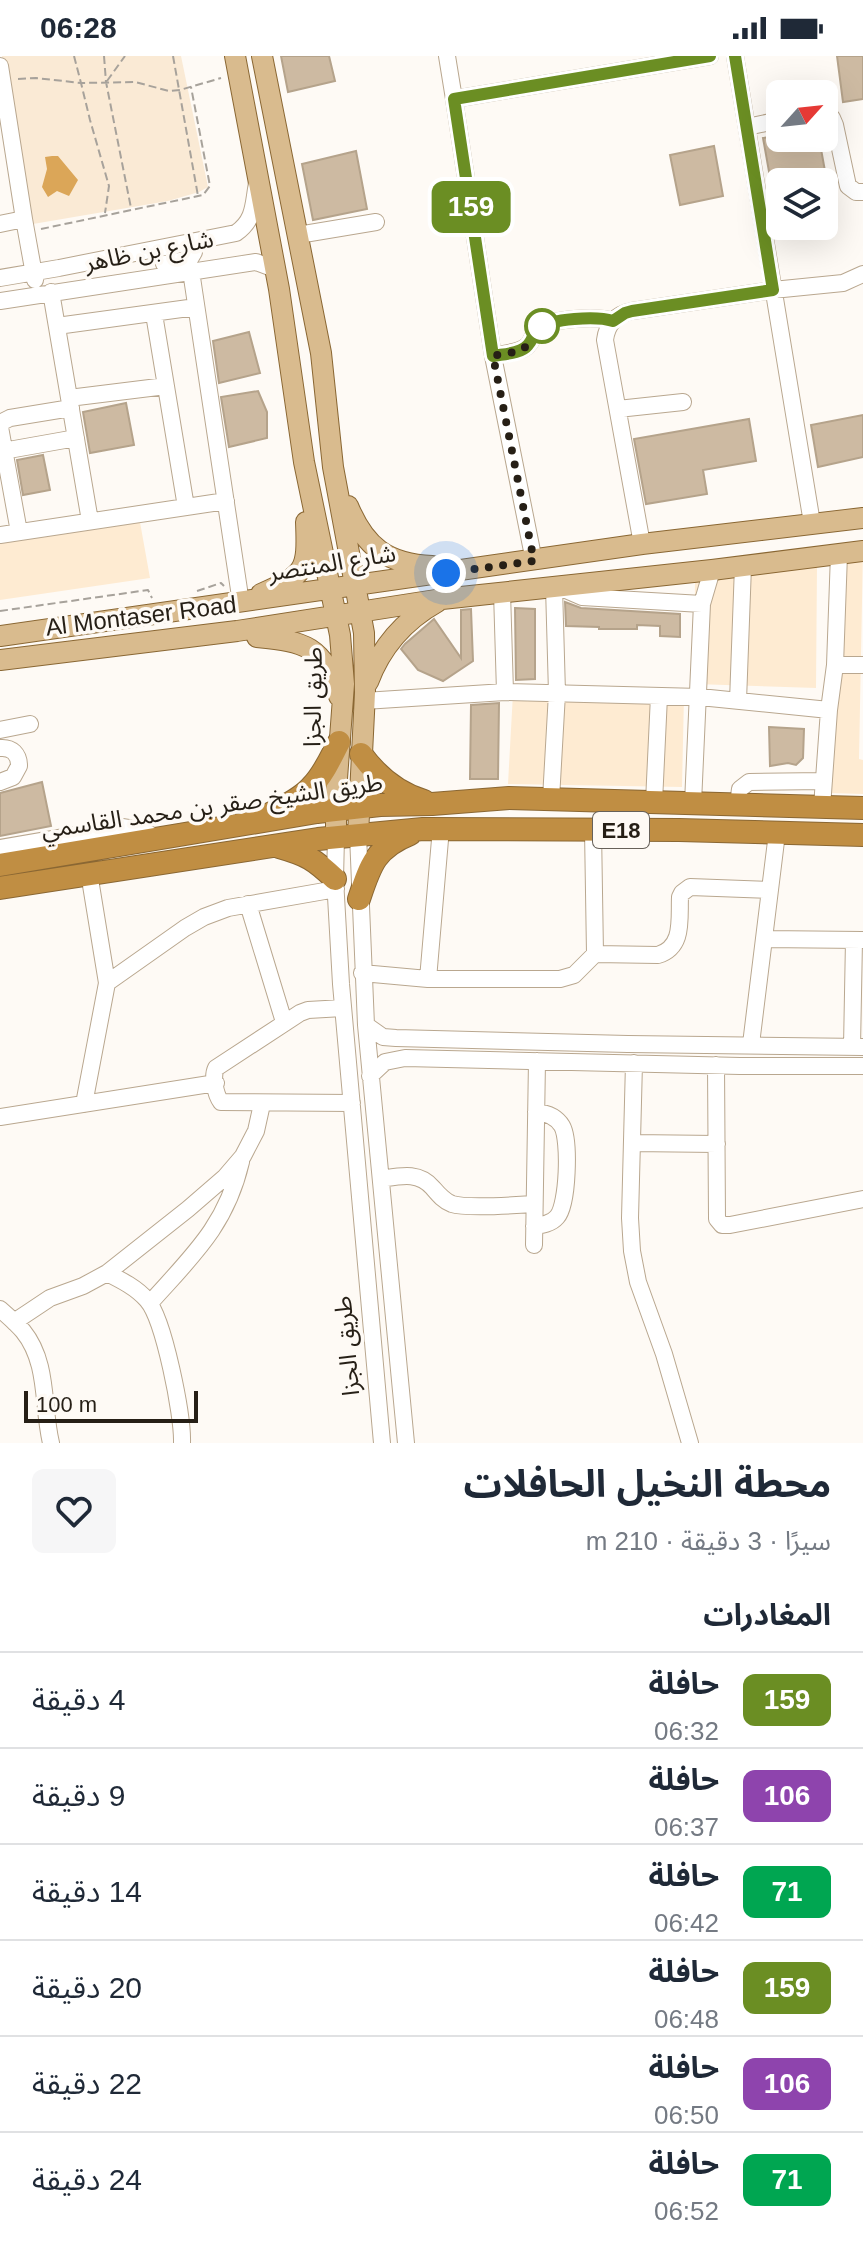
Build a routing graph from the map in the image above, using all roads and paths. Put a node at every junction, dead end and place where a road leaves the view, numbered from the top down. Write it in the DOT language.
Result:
graph roads {
  1 [pos="74,56"];
  2 [pos="104,56"];
  3 [pos="125,56"];
  4 [pos="173,56"];
  5 [pos="262,56"];
  6 [pos="447,56"];
  7 [pos="710,56"];
  8 [pos="735,56"];
  9 [pos="237,65"];
  10 [pos="1,75"];
  11 [pos="106,82"];
  12 [pos="81,83"];
  13 [pos="191,87"];
  14 [pos="180,90"];
  15 [pos="454,99"];
  16 [pos="4,117"];
  17 [pos="766,123"];
  18 [pos="747,127"];
  19 [pos="838,139"];
  20 [pos="258,177"];
  21 [pos="863,192"];
  22 [pos="198,196"];
  23 [pos="131,209"];
  24 [pos="105,214"];
  25 [pos="376,222"];
  26 [pos="0,224"];
  27 [pos="26,225"];
  28 [pos="298,235"];
  29 [pos="192,243"];
  30 [pos="191,271"];
  31 [pos="33,272"];
  32 [pos="863,274"];
  33 [pos="0,278"];
  34 [pos="277,279"];
  35 [pos="83,287"];
  36 [pos="773,290"];
  37 [pos="51,292"];
  38 [pos="0,299"];
  39 [pos="196,307"];
  40 [pos="154,314"];
  41 [pos="613,321"];
  42 [pos="57,326"];
  43 [pos="321,353"];
  44 [pos="493,356"];
  45 [pos="166,386"];
  46 [pos="683,402"];
  47 [pos="70,403"];
  48 [pos="618,409"];
  49 [pos="0,425"];
  50 [pos="76,438"];
  51 [pos="3,451"];
  52 [pos="304,462"];
  53 [pos="333,467"];
  54 [pos="226,501"];
  55 [pos="313,506"];
  56 [pos="186,507"];
  57 [pos="863,518"];
  58 [pos="90,521"];
  59 [pos="812,523"];
  60 [pos="19,532"];
  61 [pos="346,534"];
  62 [pos="0,535"];
  63 [pos="642,544"];
  64 [pos="863,551"];
  65 [pos="839,554"];
  66 [pos="534,561"];
  67 [pos="743,566"];
  68 [pos="476,569"];
  69 [pos="712,570"];
  70 [pos="355,586"];
  71 [pos="556,586"];
  72 [pos="330,590"];
  73 [pos="193,592"];
  74 [pos="502,592"];
  75 [pos="152,598"];
  76 [pos="442,599"];
  77 [pos="241,603"];
  78 [pos="702,604"];
  79 [pos="0,611"];
  80 [pos="360,611"];
  81 [pos="336,615"];
  82 [pos="237,631"];
  83 [pos="0,636"];
  84 [pos="0,660"];
  85 [pos="835,665"];
  86 [pos="863,665"];
  87 [pos="505,692"];
  88 [pos="557,693"];
  89 [pos="659,696"];
  90 [pos="364,697"];
  91 [pos="700,697"];
  92 [pos="738,701"];
  93 [pos="342,705"];
  94 [pos="829,710"];
  95 [pos="30,724"];
  96 [pos="0,730"];
  97 [pos="339,742"];
  98 [pos="0,748"];
  99 [pos="361,754"];
  100 [pos="824,781"];
  101 [pos="0,782"];
  102 [pos="551,799"];
  103 [pos="654,802"];
  104 [pos="693,803"];
  105 [pos="432,804"];
  106 [pos="738,804"];
  107 [pos="822,807"];
  108 [pos="347,808"];
  109 [pos="863,808"];
  110 [pos="258,821"];
  111 [pos="432,828"];
  112 [pos="593,830"];
  113 [pos="777,833"];
  114 [pos="863,835"];
  115 [pos="347,836"];
  116 [pos="157,838"];
  117 [pos="274,846"];
  118 [pos="0,848"];
  119 [pos="0,865"];
  120 [pos="89,873"];
  121 [pos="336,884"];
  122 [pos="0,888"];
  123 [pos="770,890"];
  124 [pos="359,899"];
  125 [pos="248,904"];
  126 [pos="764,939"];
  127 [pos="859,940"];
  128 [pos="595,954"];
  129 [pos="362,973"];
  130 [pos="428,979"];
  131 [pos="107,983"];
  132 [pos="343,1008"];
  133 [pos="284,1022"];
  134 [pos="366,1025"];
  135 [pos="428,1040"];
  136 [pos="751,1044"];
  137 [pos="857,1047"];
  138 [pos="430,1058"];
  139 [pos="537,1061"];
  140 [pos="634,1063"];
  141 [pos="716,1065"];
  142 [pos="863,1066"];
  143 [pos="370,1076"];
  144 [pos="216,1083"];
  145 [pos="352,1103"];
  146 [pos="84,1104"];
  147 [pos="262,1104"];
  148 [pos="536,1112"];
  149 [pos="0,1117"];
  150 [pos="632,1143"];
  151 [pos="717,1144"];
  152 [pos="243,1156"];
  153 [pos="566,1171"];
  154 [pos="535,1172"];
  155 [pos="381,1179"];
  156 [pos="863,1199"];
  157 [pos="534,1204"];
  158 [pos="534,1226"];
  159 [pos="534,1245"];
  160 [pos="107,1273"];
  161 [pos="150,1303"];
  162 [pos="0,1309"];
  163 [pos="14,1322"];
  164 [pos="51,1443"];
  165 [pos="182,1443"];
  166 [pos="382,1443"];
  167 [pos="406,1443"];
  168 [pos="690,1443"];
  1 -- 12 [label="path"];
  2 -- 11 [label="path"];
  3 -- 11 [label="path"];
  4 -- 14 [label="path"];
  5 -- 28 [label="main road, طريق الجزا"];
  6 -- 15 [label="street"];
  7 -- 15 [label="street"];
  8 -- 18 [label="street"];
  9 -- 13 [label="path"];
  9 -- 20 [label="main road, طريق الجزا"];
  10 -- 12 [label="path"];
  10 -- 16 [label="street"];
  11 -- 12 [label="path"];
  11 -- 14 [label="path"];
  11 -- 23 [label="path"];
  12 -- 24 [label="path"];
  13 -- 14 [label="path"];
  13 -- 22 [label="path"];
  14 -- 22 [label="path"];
  15 -- 44 [label="street"];
  16 -- 27 [label="street"];
  17 -- 18 [label="street"];
  18 -- 36 [label="street"];
  19 -- 21 [label="street"];
  20 -- 29 [label="street, شارع بن ظاهر"];
  20 -- 34 [label="main road, طريق الجزا"];
  22 -- 23 [label="path"];
  23 -- 24 [label="path"];
  24 -- 27 [label="path"];
  25 -- 28 [label="street"];
  26 -- 27 [label="street"];
  27 -- 31 [label="street"];
  28 -- 43 [label="main road, طريق الجزا"];
  29 -- 31 [label="street, شارع بن ظاهر"];
  29 -- 35 [label="street"];
  30 -- 34 [label="street, شارع بن ظاهر"];
  30 -- 35 [label="street, شارع بن ظاهر"];
  30 -- 39 [label="street"];
  31 -- 33 [label="street, شارع بن ظاهر"];
  31 -- 38 [label="street"];
  32 -- 36 [label="street"];
  34 -- 43 [label="main road"];
  34 -- 52 [label="main road, طريق الجزا"];
  35 -- 37 [label="street, شارع بن ظاهر"];
  36 -- 41 [label="street"];
  36 -- 59 [label="street"];
  37 -- 38 [label="street, شارع بن ظاهر"];
  37 -- 42 [label="street"];
  39 -- 40 [label="street"];
  39 -- 54 [label="street"];
  40 -- 42 [label="street"];
  40 -- 45 [label="street"];
  41 -- 44 [label="street"];
  41 -- 48 [label="street"];
  42 -- 47 [label="street"];
  43 -- 53 [label="main road, طريق الجزا"];
  44 -- 66 [label="street"];
  45 -- 47 [label="street"];
  45 -- 56 [label="street"];
  46 -- 48 [label="street"];
  47 -- 49 [label="street"];
  47 -- 50 [label="street"];
  48 -- 63 [label="street"];
  49 -- 51 [label="street"];
  50 -- 51 [label="street"];
  50 -- 58 [label="street"];
  51 -- 60 [label="street"];
  52 -- 55 [label="main road, طريق الجزا"];
  52 -- 77 [label="main road"];
  53 -- 61 [label="main road, طريق الجزا"];
  53 -- 68 [label="main road"];
  54 -- 56 [label="street"];
  54 -- 77 [label="street"];
  55 -- 61 [label="main road"];
  55 -- 72 [label="main road, طريق الجزا"];
  56 -- 58 [label="street"];
  57 -- 59 [label="main road, شارع المنتصر"];
  58 -- 60 [label="street"];
  59 -- 63 [label="main road, شارع المنتصر"];
  60 -- 62 [label="street"];
  61 -- 70 [label="main road, طريق الجزا"];
  63 -- 66 [label="main road, شارع المنتصر"];
  64 -- 65 [label="main road"];
  65 -- 67 [label="main road"];
  65 -- 85 [label="street"];
  66 -- 68 [label="main road, شارع المنتصر"];
  67 -- 69 [label="main road"];
  67 -- 92 [label="street"];
  68 -- 70 [label="main road, شارع المنتصر"];
  69 -- 71 [label="main road"];
  69 -- 78 [label="street"];
  70 -- 72 [label="main road, شارع المنتصر"];
  70 -- 80 [label="main road, طريق الجزا"];
  71 -- 74 [label="main road"];
  71 -- 78 [label="street"];
  71 -- 88 [label="street"];
  72 -- 77 [label="main road, شارع المنتصر"];
  72 -- 81 [label="main road, طريق الجزا"];
  73 -- 77 [label="path"];
  74 -- 76 [label="main road"];
  74 -- 87 [label="street"];
  75 -- 79 [label="path"];
  76 -- 80 [label="main road"];
  76 -- 90 [label="main road"];
  77 -- 83 [label="main road, شارع المنتصر"];
  78 -- 91 [label="street"];
  80 -- 81 [label="main road"];
  80 -- 90 [label="main road, طريق الجزا"];
  81 -- 82 [label="main road, Al Montaser Road"];
  81 -- 93 [label="main road, طريق الجزا"];
  82 -- 84 [label="main road, Al Montaser Road"];
  82 -- 93 [label="main road"];
  85 -- 86 [label="street"];
  85 -- 94 [label="street"];
  87 -- 88 [label="street"];
  87 -- 90 [label="street"];
  88 -- 89 [label="street"];
  88 -- 102 [label="street"];
  89 -- 91 [label="street"];
  89 -- 103 [label="street"];
  90 -- 99 [label="main road, طريق الجزا"];
  91 -- 92 [label="street"];
  91 -- 104 [label="street"];
  92 -- 94 [label="street"];
  93 -- 97 [label="main road, طريق الجزا"];
  94 -- 100 [label="street"];
  95 -- 96 [label="street"];
  97 -- 108 [label="main road, طريق الجزا"];
  97 -- 110 [label="highway"];
  98 -- 101 [label="street"];
  99 -- 105 [label="highway"];
  99 -- 108 [label="main road, طريق الجزا"];
  100 -- 106 [label="street"];
  100 -- 107 [label="street"];
  102 -- 103 [label="highway, طريق الشيخ صقر بن محمد القاسمي / E18"];
  102 -- 105 [label="highway, طريق الشيخ صقر بن محمد القاسمي / E18"];
  103 -- 104 [label="highway, طريق الشيخ صقر بن محمد القاسمي / E18"];
  104 -- 106 [label="highway, طريق الشيخ صقر بن محمد القاسمي / E18"];
  105 -- 108 [label="highway, طريق الشيخ صقر بن محمد القاسمي / E18"];
  106 -- 107 [label="highway, طريق الشيخ صقر بن محمد القاسمي / E18"];
  107 -- 109 [label="highway, طريق الشيخ صقر بن محمد القاسمي / E18"];
  108 -- 110 [label="highway, طريق الشيخ صقر بن محمد القاسمي / E18"];
  108 -- 115 [label="main road, طريق الجزا"];
  110 -- 116 [label="highway, طريق الشيخ صقر بن محمد القاسمي / E18"];
  111 -- 112 [label="highway, طريق الشيخ صقر بن محمد القاسمي / E18"];
  111 -- 115 [label="highway, طريق الشيخ صقر بن محمد القاسمي / E18"];
  111 -- 124 [label="highway"];
  111 -- 130 [label="street"];
  112 -- 113 [label="highway, طريق الشيخ صقر بن محمد القاسمي / E18"];
  112 -- 128 [label="street"];
  113 -- 114 [label="highway, طريق الشيخ صقر بن محمد القاسمي / E18"];
  113 -- 123 [label="street"];
  115 -- 117 [label="highway, طريق الشيخ صقر بن محمد القاسمي / E18"];
  115 -- 121 [label="street, طريق الجزا"];
  115 -- 124 [label="street, طريق الجزا"];
  116 -- 118 [label="street"];
  116 -- 119 [label="highway, طريق الشيخ صقر بن محمد القاسمي / E18"];
  117 -- 120 [label="highway, طريق الشيخ صقر بن محمد القاسمي / E18"];
  117 -- 121 [label="highway"];
  120 -- 122 [label="highway, طريق الشيخ صقر بن محمد القاسمي / E18"];
  120 -- 131 [label="street"];
  121 -- 125 [label="street"];
  121 -- 132 [label="street, طريق الجزا"];
  123 -- 126 [label="street"];
  123 -- 128 [label="street"];
  124 -- 129 [label="street, طريق الجزا"];
  125 -- 131 [label="street"];
  125 -- 133 [label="street"];
  126 -- 127 [label="street"];
  126 -- 136 [label="street"];
  127 -- 137 [label="street"];
  128 -- 130 [label="street"];
  129 -- 130 [label="street"];
  129 -- 134 [label="street, طريق الجزا"];
  131 -- 146 [label="street"];
  132 -- 133 [label="street"];
  132 -- 145 [label="street, طريق الجزا"];
  133 -- 144 [label="street"];
  134 -- 135 [label="street"];
  134 -- 143 [label="street, طريق الجزا"];
  135 -- 136 [label="street"];
  135 -- 138 [label="street"];
  136 -- 137 [label="street"];
  138 -- 139 [label="street"];
  138 -- 143 [label="street"];
  139 -- 140 [label="street"];
  139 -- 148 [label="street"];
  140 -- 141 [label="street"];
  140 -- 150 [label="street"];
  141 -- 142 [label="street"];
  141 -- 151 [label="street"];
  143 -- 155 [label="street, طريق الجزا"];
  144 -- 146 [label="street"];
  144 -- 147 [label="street"];
  145 -- 147 [label="street"];
  145 -- 166 [label="street, طريق الجزا"];
  146 -- 149 [label="street"];
  147 -- 152 [label="street"];
  148 -- 153 [label="street"];
  148 -- 154 [label="street"];
  150 -- 151 [label="street"];
  150 -- 168 [label="street"];
  151 -- 156 [label="street"];
  152 -- 160 [label="street"];
  152 -- 161 [label="street"];
  153 -- 154 [label="street"];
  153 -- 158 [label="street"];
  154 -- 157 [label="street"];
  155 -- 157 [label="street"];
  155 -- 167 [label="street, طريق الجزا"];
  157 -- 158 [label="street"];
  158 -- 159 [label="street"];
  160 -- 161 [label="street"];
  160 -- 163 [label="street"];
  161 -- 165 [label="street"];
  162 -- 163 [label="street"];
  163 -- 164 [label="street"];
}
